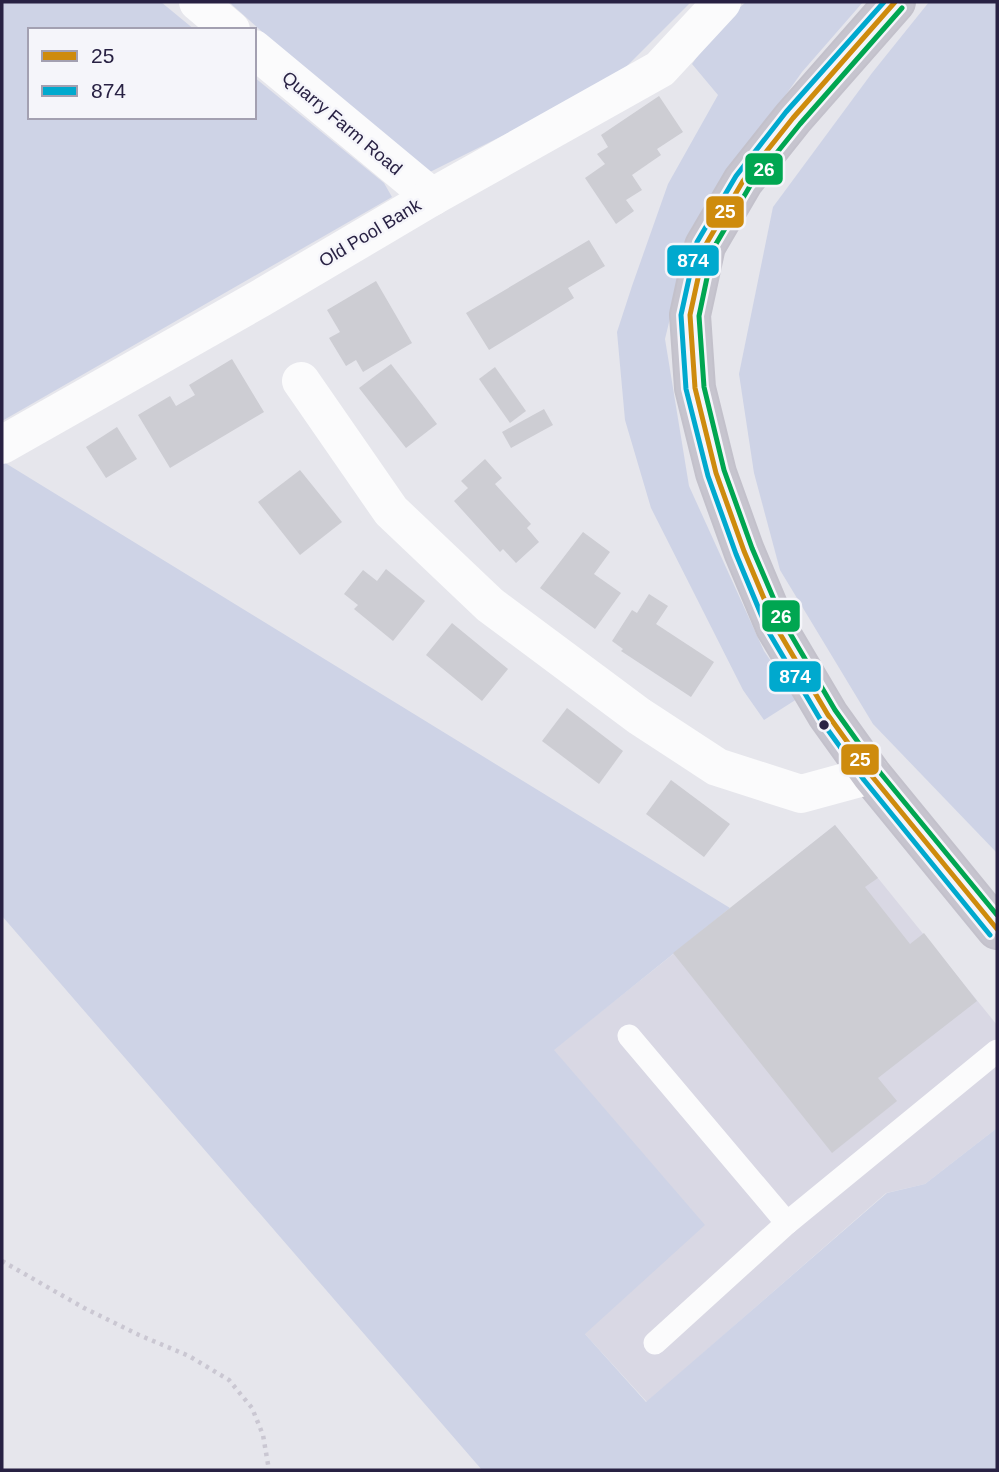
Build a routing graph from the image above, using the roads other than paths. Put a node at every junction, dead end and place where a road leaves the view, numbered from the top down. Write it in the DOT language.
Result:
graph roads {
  1 [pos="198,2"];
  2 [pos="722,2"];
  3 [pos="895,2"];
  4 [pos="229,28"];
  5 [pos="256,51"];
  6 [pos="432,197"];
  7 [pos="301,381"];
  8 [pos="2,444"];
  9 [pos="871,775"];
  10 [pos="997,929"];
  11 [pos="629,1036"];
  12 [pos="997,1051"];
  13 [pos="787,1223"];
  14 [pos="655,1343"];
  1 -- 4 [label="street"];
  2 -- 6 [label="street, Old Pool Bank"];
  3 -- 9 [label="highway"];
  5 -- 6 [label="street, Quarry Farm Road"];
  6 -- 8 [label="street, Old Pool Bank"];
  7 -- 9 [label="street"];
  9 -- 10 [label="highway"];
  11 -- 13 [label="lane"];
  12 -- 13 [label="lane"];
  13 -- 14 [label="lane"];
}
